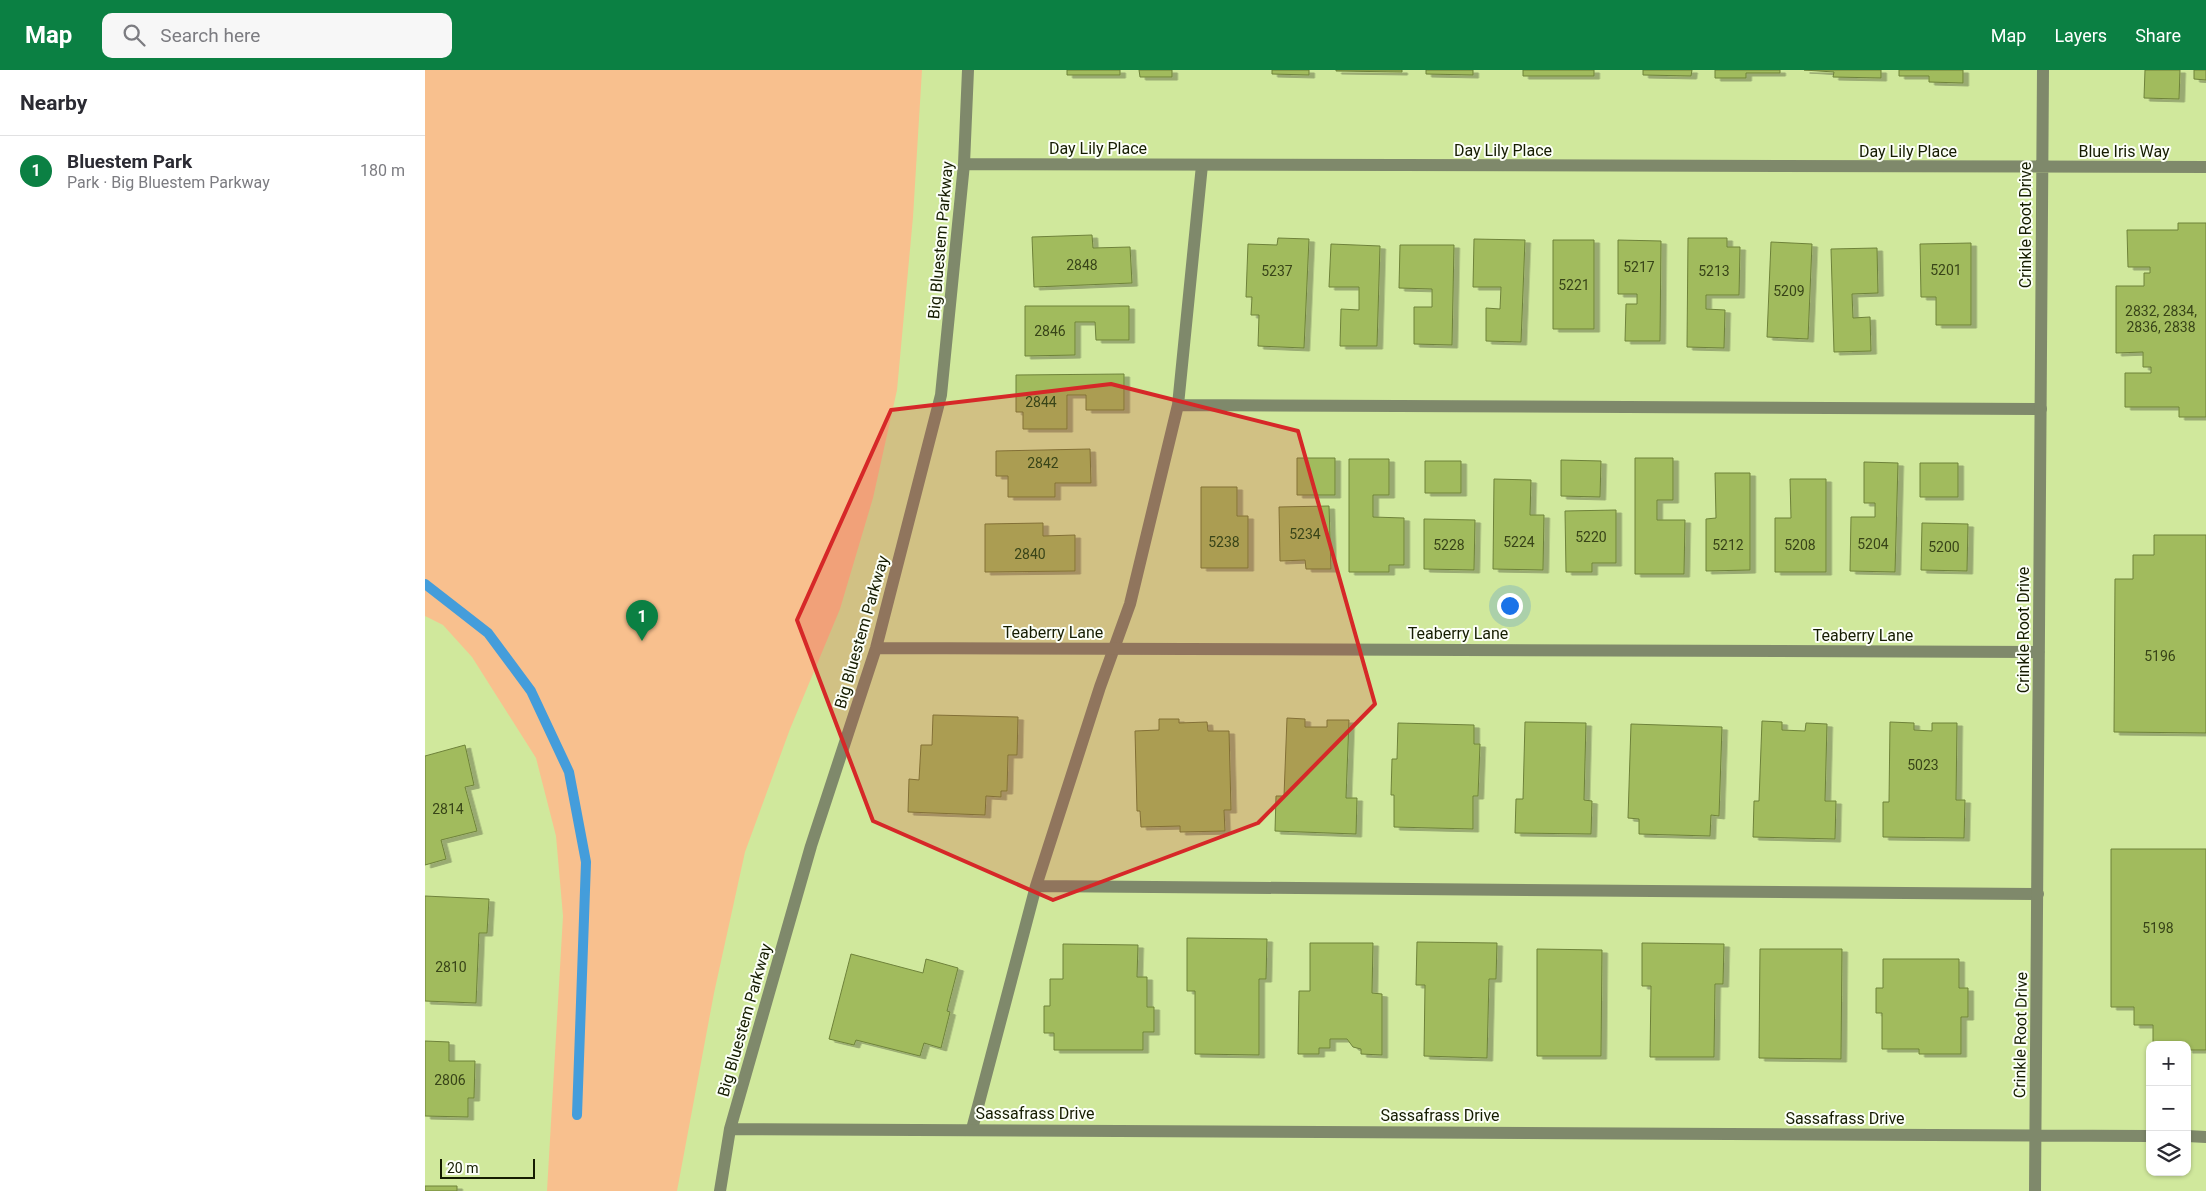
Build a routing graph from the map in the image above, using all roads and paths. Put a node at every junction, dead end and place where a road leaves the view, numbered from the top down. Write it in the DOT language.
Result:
graph roads {
  1 [pos="968,70"];
  2 [pos="2043,70"];
  3 [pos="964,164"];
  4 [pos="1202,165"];
  5 [pos="2042,167"];
  6 [pos="2206,167"];
  7 [pos="1178,405"];
  8 [pos="2041,409"];
  9 [pos="876,648"];
  10 [pos="1115,648"];
  11 [pos="2039,652"];
  12 [pos="1037,886"];
  13 [pos="2038,894"];
  14 [pos="730,1129"];
  15 [pos="972,1129"];
  16 [pos="2035,1136"];
  17 [pos="2146,1136"];
  18 [pos="2191,1136"];
  19 [pos="2206,1137"];
  20 [pos="720,1191"];
  21 [pos="2035,1191"];
  1 -- 3 [label="street, Big Bluestem Parkway"];
  2 -- 5 [label="street, Crinkle Root Drive"];
  3 -- 4 [label="street, Day Lily Place"];
  3 -- 9 [label="street, Big Bluestem Parkway"];
  4 -- 5 [label="street, Day Lily Place"];
  4 -- 7 [label="street"];
  5 -- 6 [label="street, Blue Iris Way"];
  5 -- 8 [label="street, Crinkle Root Drive"];
  7 -- 8 [label="street"];
  7 -- 10 [label="street"];
  8 -- 11 [label="street, Crinkle Root Drive"];
  9 -- 10 [label="street, Teaberry Lane"];
  9 -- 14 [label="street, Big Bluestem Parkway"];
  10 -- 11 [label="street, Teaberry Lane"];
  10 -- 12 [label="street"];
  11 -- 13 [label="street, Crinkle Root Drive"];
  12 -- 13 [label="street"];
  12 -- 15 [label="street"];
  13 -- 16 [label="street, Crinkle Root Drive"];
  14 -- 15 [label="street, Sassafrass Drive"];
  14 -- 20 [label="street, Big Bluestem Parkway"];
  15 -- 16 [label="street, Sassafrass Drive"];
  16 -- 17 [label="street, Sassafrass Drive"];
  16 -- 21 [label="street, Crinkle Root Drive"];
  18 -- 19 [label="street"];
}
